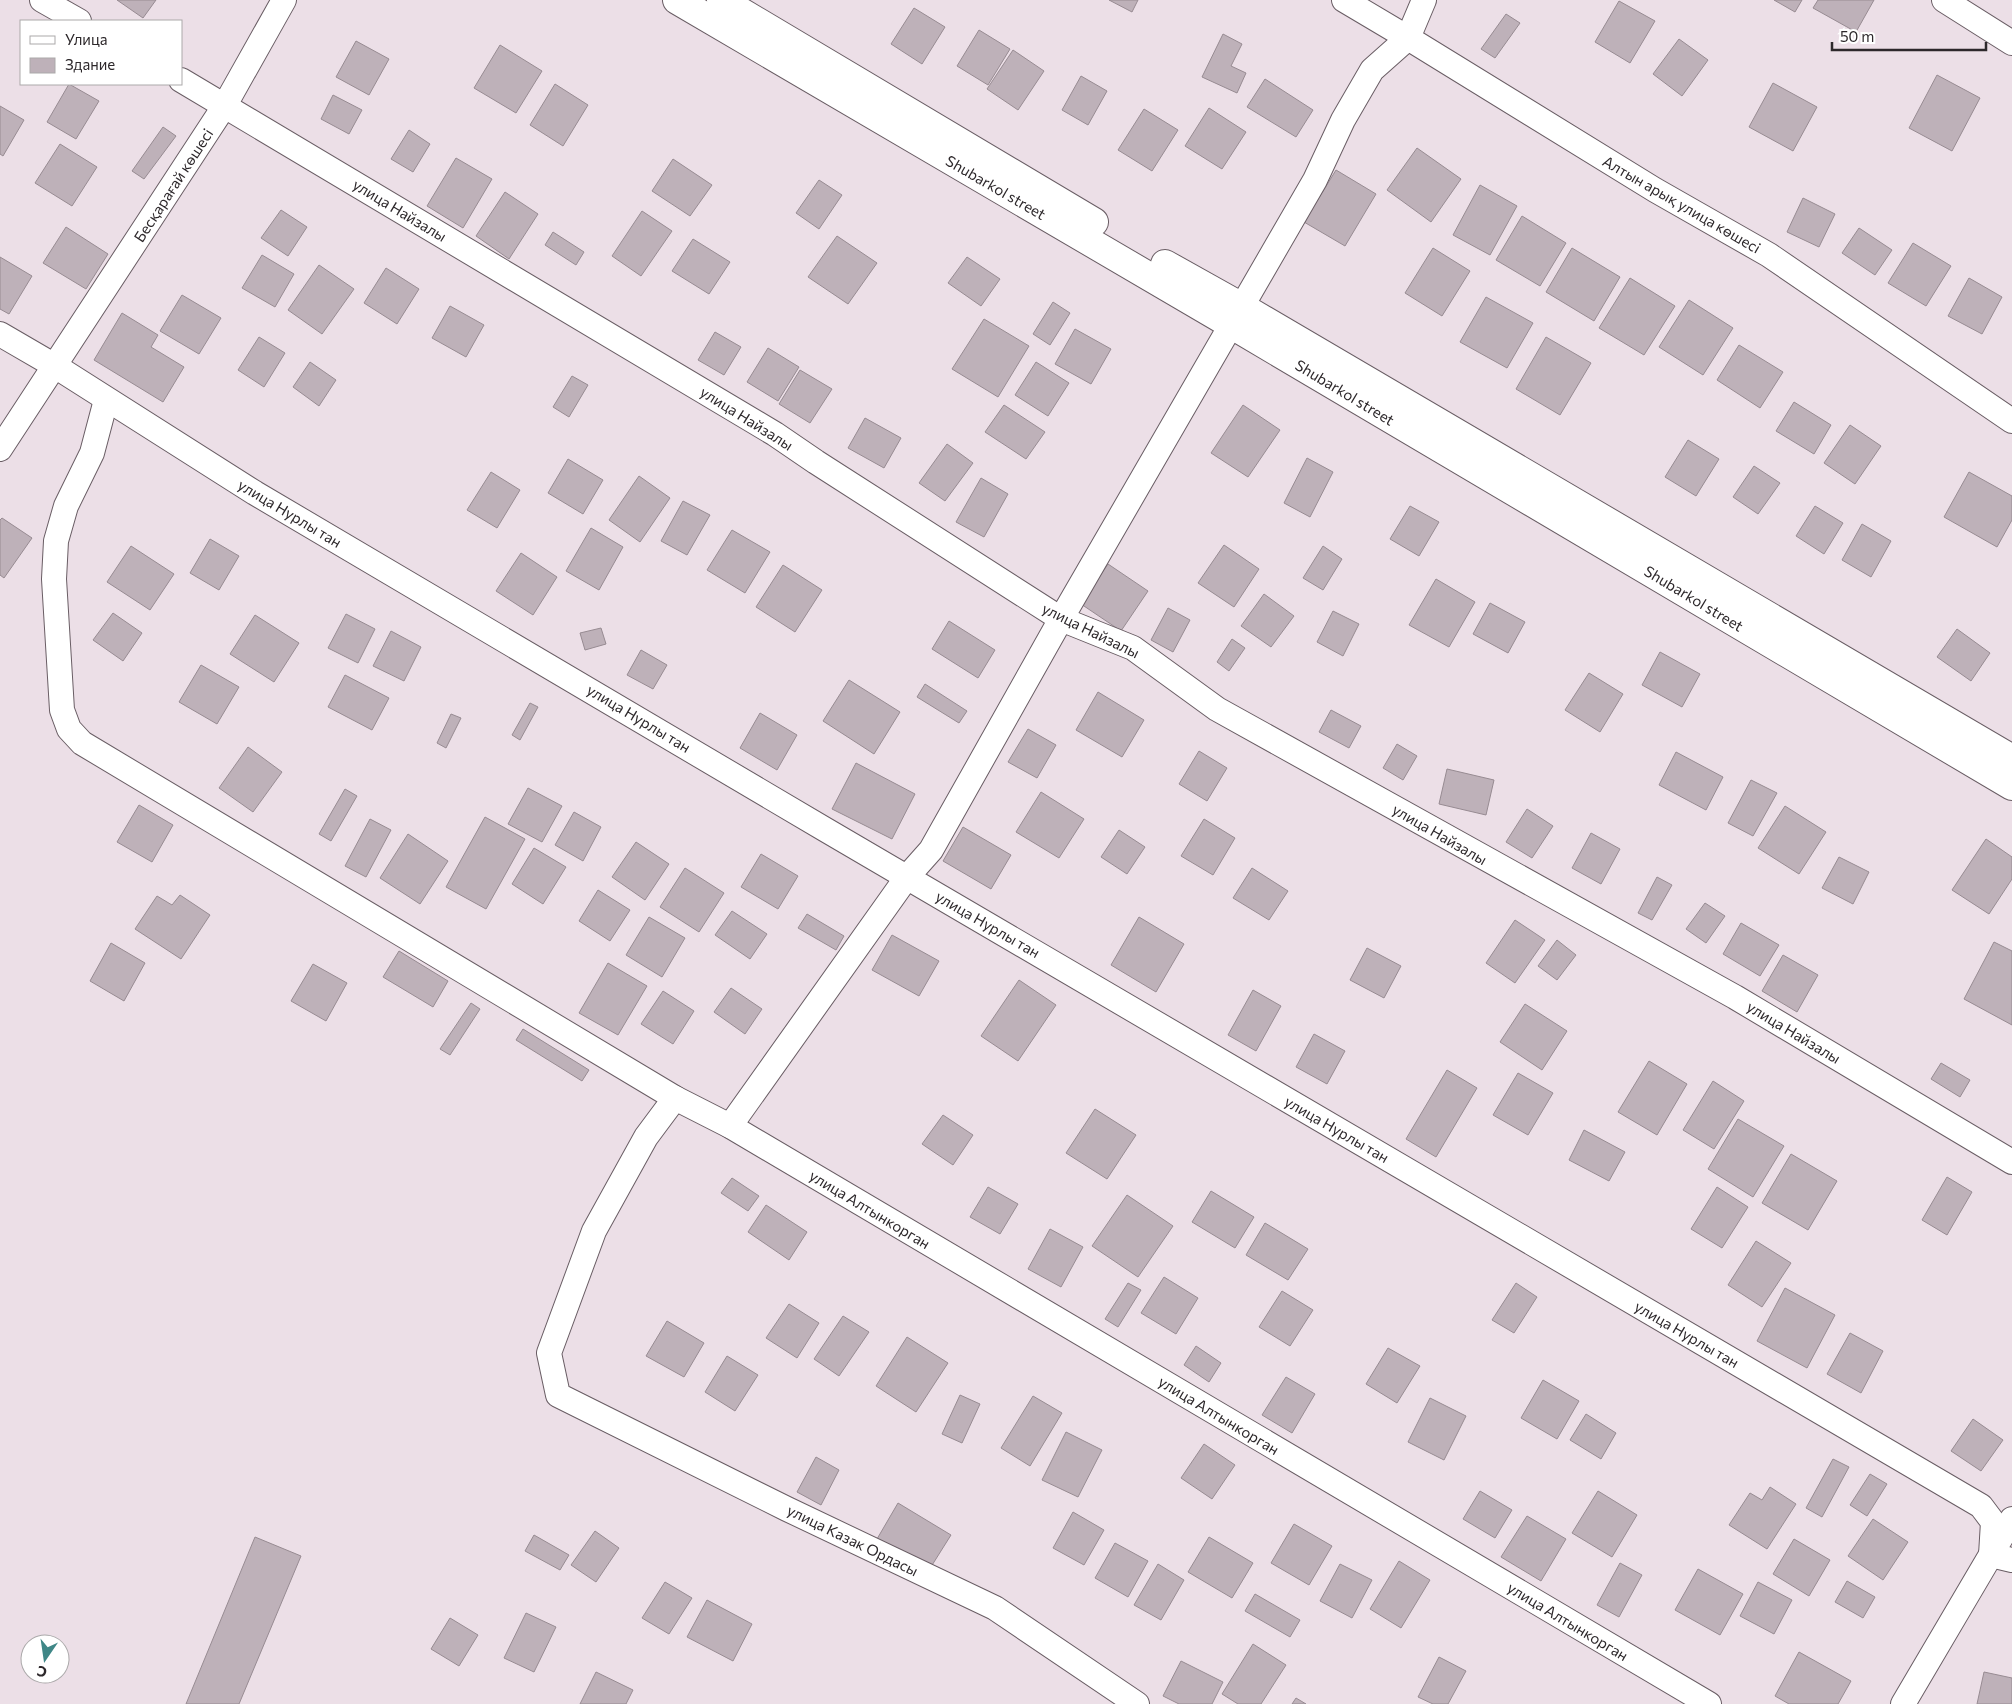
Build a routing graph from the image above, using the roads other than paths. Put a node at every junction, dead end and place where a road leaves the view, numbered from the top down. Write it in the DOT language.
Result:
graph roads {
  1 [pos="42,0"];
  2 [pos="284,0"];
  3 [pos="677,0"];
  4 [pos="721,0"];
  5 [pos="1344,0"];
  6 [pos="1424,0"];
  7 [pos="1944,0"];
  8 [pos="77,20"];
  9 [pos="1408,38"];
  10 [pos="2012,43"];
  11 [pos="182,81"];
  12 [pos="225,105"];
  13 [pos="1237,316"];
  14 [pos="0,334"];
  15 [pos="55,366"];
  16 [pos="106,400"];
  17 [pos="2012,421"];
  18 [pos="0,449"];
  19 [pos="1061,618"];
  20 [pos="2012,759"];
  21 [pos="2012,786"];
  22 [pos="907,877"];
  23 [pos="675,1098"];
  24 [pos="730,1126"];
  25 [pos="2012,1162"];
  26 [pos="2012,1519"];
  27 [pos="2001,1558"];
  28 [pos="1137,1704"];
  29 [pos="1709,1704"];
  30 [pos="1903,1704"];
  1 -- 8 [label="street"];
  2 -- 12 [label="street, Бесқарағай көшесі"];
  3 -- 13 [label="street, Shubarkol street"];
  4 -- 13 [label="street, Shubarkol street"];
  5 -- 9 [label="street, Алтын арық улица көшесі"];
  6 -- 9 [label="street"];
  7 -- 10 [label="street"];
  9 -- 13 [label="street"];
  9 -- 17 [label="street, Алтын арық улица көшесі"];
  11 -- 12 [label="street, улица Найзалы"];
  12 -- 15 [label="street, Бесқарағай көшесі"];
  12 -- 19 [label="street, улица Найзалы"];
  13 -- 19 [label="street"];
  13 -- 20 [label="street, Shubarkol street"];
  13 -- 21 [label="street, Shubarkol street"];
  14 -- 15 [label="street, улица Нурлы тан"];
  15 -- 16 [label="street, улица Нурлы тан"];
  15 -- 18 [label="street, Бесқарағай көшесі"];
  16 -- 22 [label="street, улица Нурлы тан"];
  16 -- 23 [label="street, улица Алтынкорган"];
  19 -- 22 [label="street"];
  19 -- 25 [label="street, улица Найзалы"];
  22 -- 24 [label="street"];
  22 -- 27 [label="street, улица Нурлы тан"];
  23 -- 24 [label="street, улица Алтынкорган"];
  23 -- 28 [label="street, улица Казак Ордасы"];
  24 -- 29 [label="street, улица Алтынкорган"];
  26 -- 27 [label="street"];
  27 -- 30 [label="street"];
}
